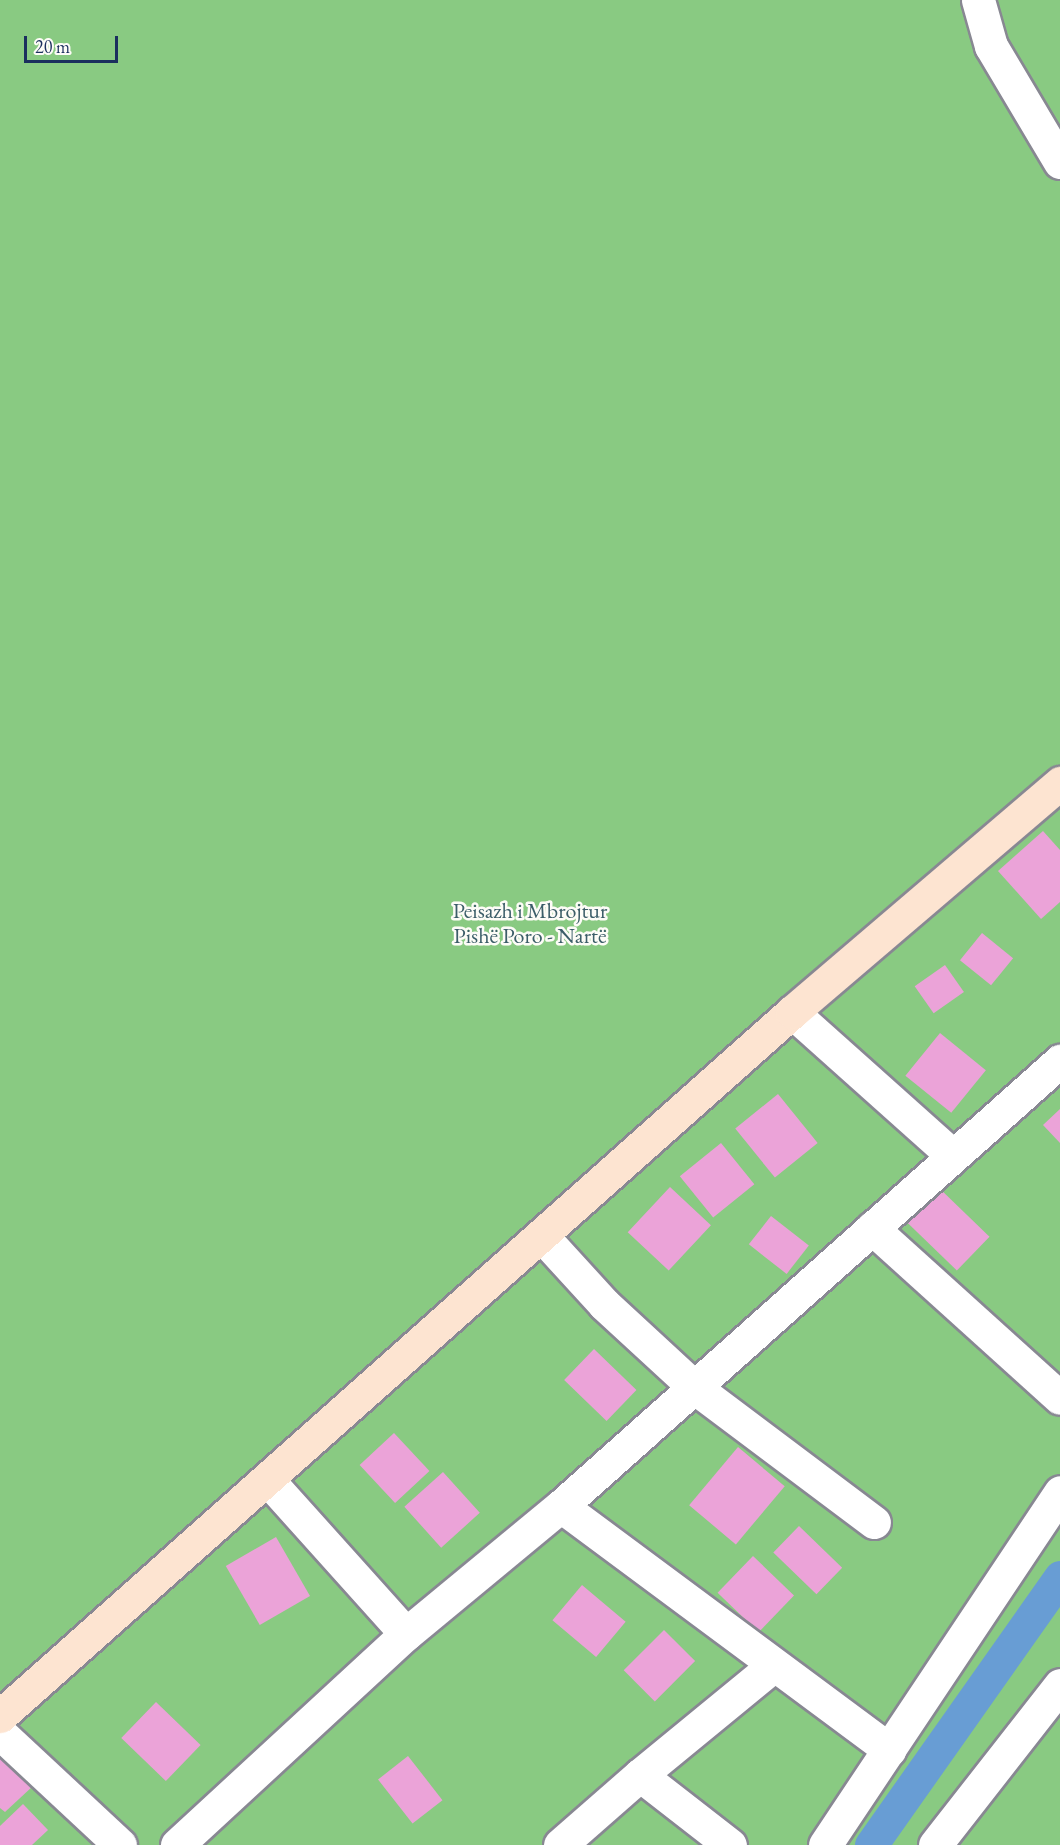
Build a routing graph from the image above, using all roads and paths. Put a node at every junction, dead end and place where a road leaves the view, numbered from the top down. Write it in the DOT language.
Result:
graph roads {
  1 [pos="978,0"];
  2 [pos="1060,162"];
  3 [pos="1060,783"];
  4 [pos="792,1012"];
  5 [pos="1060,1062"];
  6 [pos="952,1155"];
  7 [pos="872,1228"];
  8 [pos="542,1236"];
  9 [pos="694,1387"];
  10 [pos="1060,1398"];
  11 [pos="267,1479"];
  12 [pos="1060,1492"];
  13 [pos="561,1506"];
  14 [pos="874,1522"];
  15 [pos="406,1634"];
  16 [pos="774,1665"];
  17 [pos="1060,1685"];
  18 [pos="0,1716"];
  19 [pos="0,1733"];
  20 [pos="889,1750"];
  21 [pos="640,1775"];
  22 [pos="120,1845"];
  23 [pos="177,1845"];
  24 [pos="560,1845"];
  25 [pos="730,1845"];
  26 [pos="825,1845"];
  27 [pos="935,1845"];
  1 -- 2 [label="street"];
  3 -- 4 [label="street"];
  4 -- 6 [label="street"];
  4 -- 8 [label="street"];
  5 -- 6 [label="street"];
  6 -- 7 [label="street"];
  7 -- 9 [label="street"];
  7 -- 10 [label="street"];
  8 -- 9 [label="street"];
  8 -- 11 [label="street"];
  9 -- 13 [label="street"];
  9 -- 14 [label="street"];
  11 -- 15 [label="street"];
  11 -- 18 [label="street"];
  12 -- 20 [label="street"];
  13 -- 15 [label="street"];
  13 -- 16 [label="street"];
  15 -- 23 [label="street"];
  16 -- 20 [label="street"];
  16 -- 21 [label="street"];
  17 -- 27 [label="street"];
  19 -- 22 [label="street"];
  20 -- 26 [label="street"];
  21 -- 24 [label="street"];
  21 -- 25 [label="street"];
}
